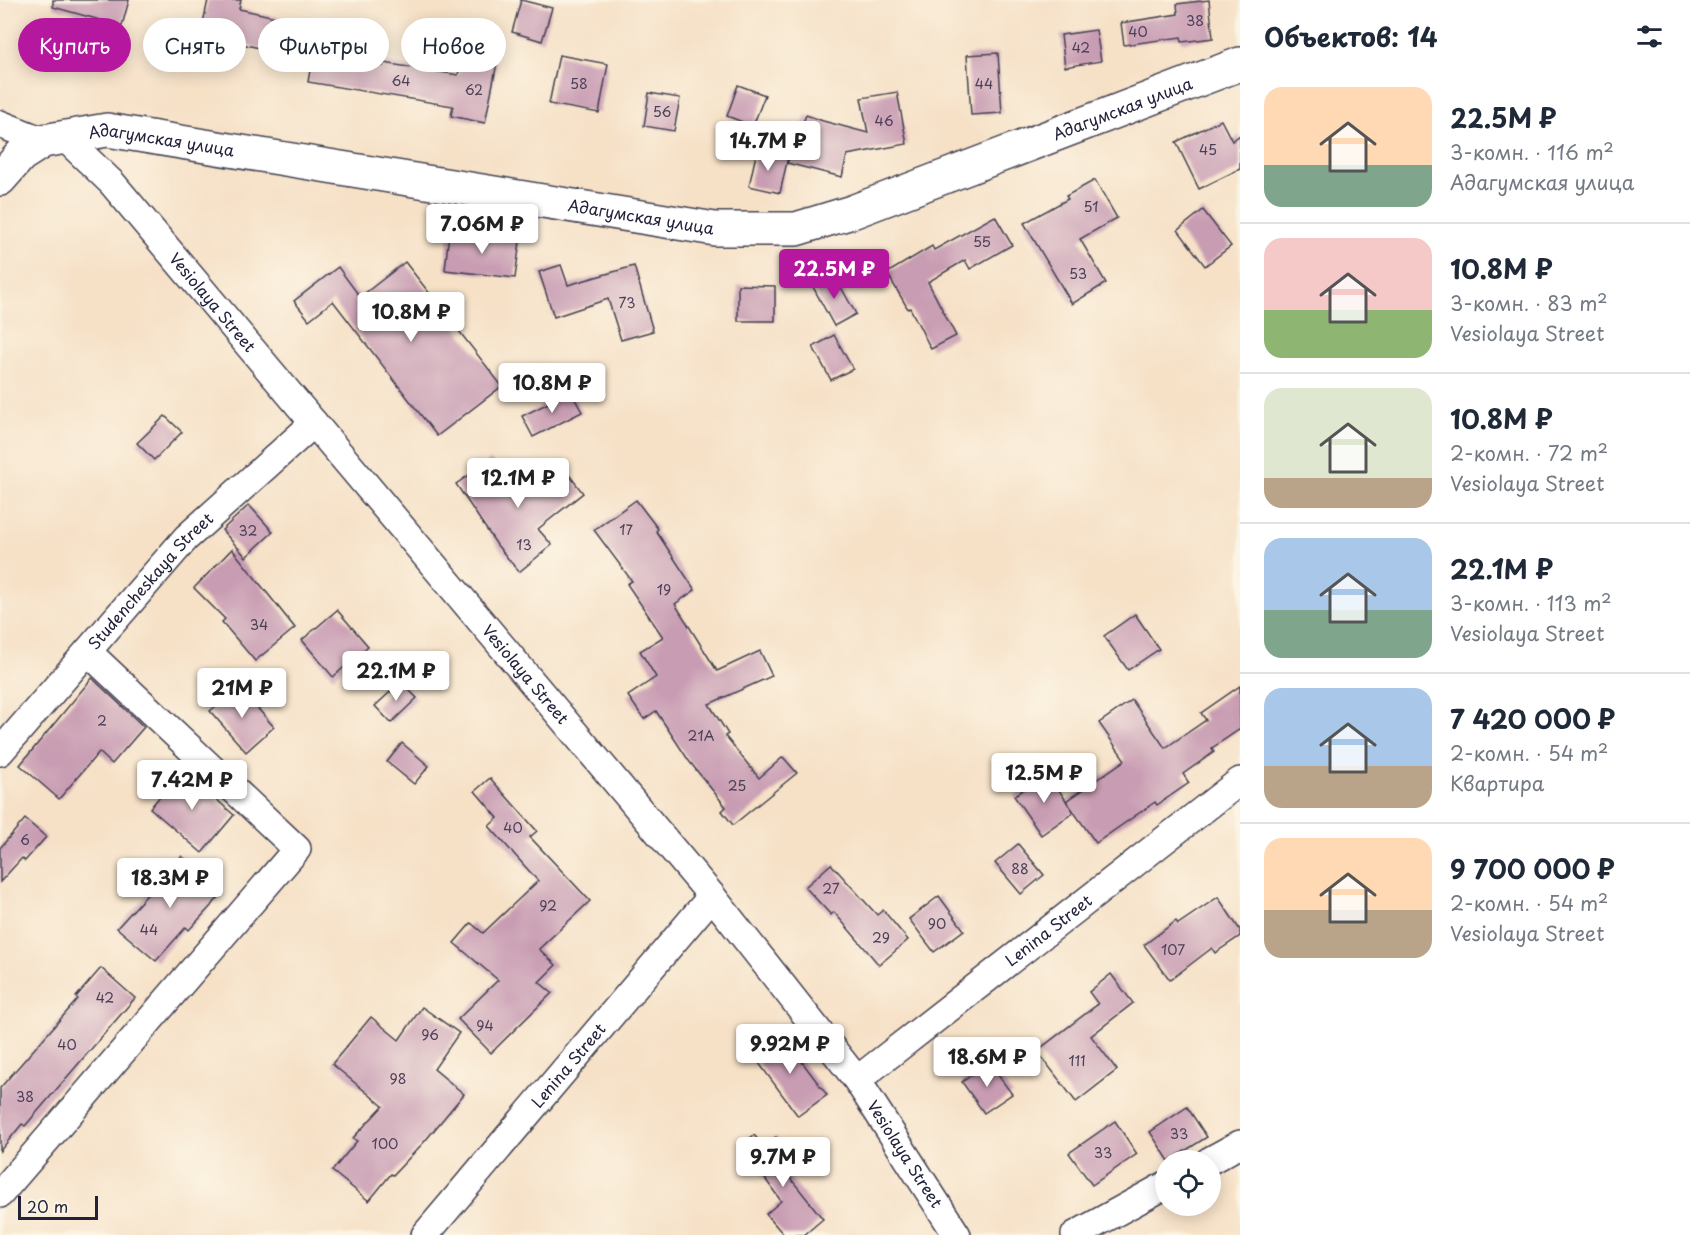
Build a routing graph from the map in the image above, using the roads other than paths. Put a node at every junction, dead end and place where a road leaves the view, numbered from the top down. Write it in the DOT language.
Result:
graph roads {
  1 [pos="1240,64"];
  2 [pos="0,124"];
  3 [pos="53,139"];
  4 [pos="0,179"];
  5 [pos="314,423"];
  6 [pos="88,652"];
  7 [pos="0,752"];
  8 [pos="1240,781"];
  9 [pos="712,896"];
  10 [pos="857,1080"];
  11 [pos="1240,1144"];
  12 [pos="1221,1154"];
  13 [pos="1155,1191"];
  14 [pos="0,1194"];
  15 [pos="426,1235"];
  16 [pos="957,1235"];
  17 [pos="1075,1235"];
  1 -- 3 [label="main road, Адагумская улица"];
  2 -- 3 [label="street, Vesiolaya Street"];
  3 -- 4 [label="main road, Адагумская улица"];
  3 -- 5 [label="street, Vesiolaya Street"];
  5 -- 6 [label="street, Studencheskaya Street"];
  5 -- 9 [label="street, Vesiolaya Street"];
  6 -- 7 [label="street, Studencheskaya Street"];
  6 -- 14 [label="street"];
  8 -- 10 [label="street, Lenina Street"];
  9 -- 10 [label="street, Vesiolaya Street"];
  9 -- 15 [label="street, Lenina Street"];
  10 -- 16 [label="street, Vesiolaya Street"];
  11 -- 12 [label="street"];
  13 -- 17 [label="street"];
}
